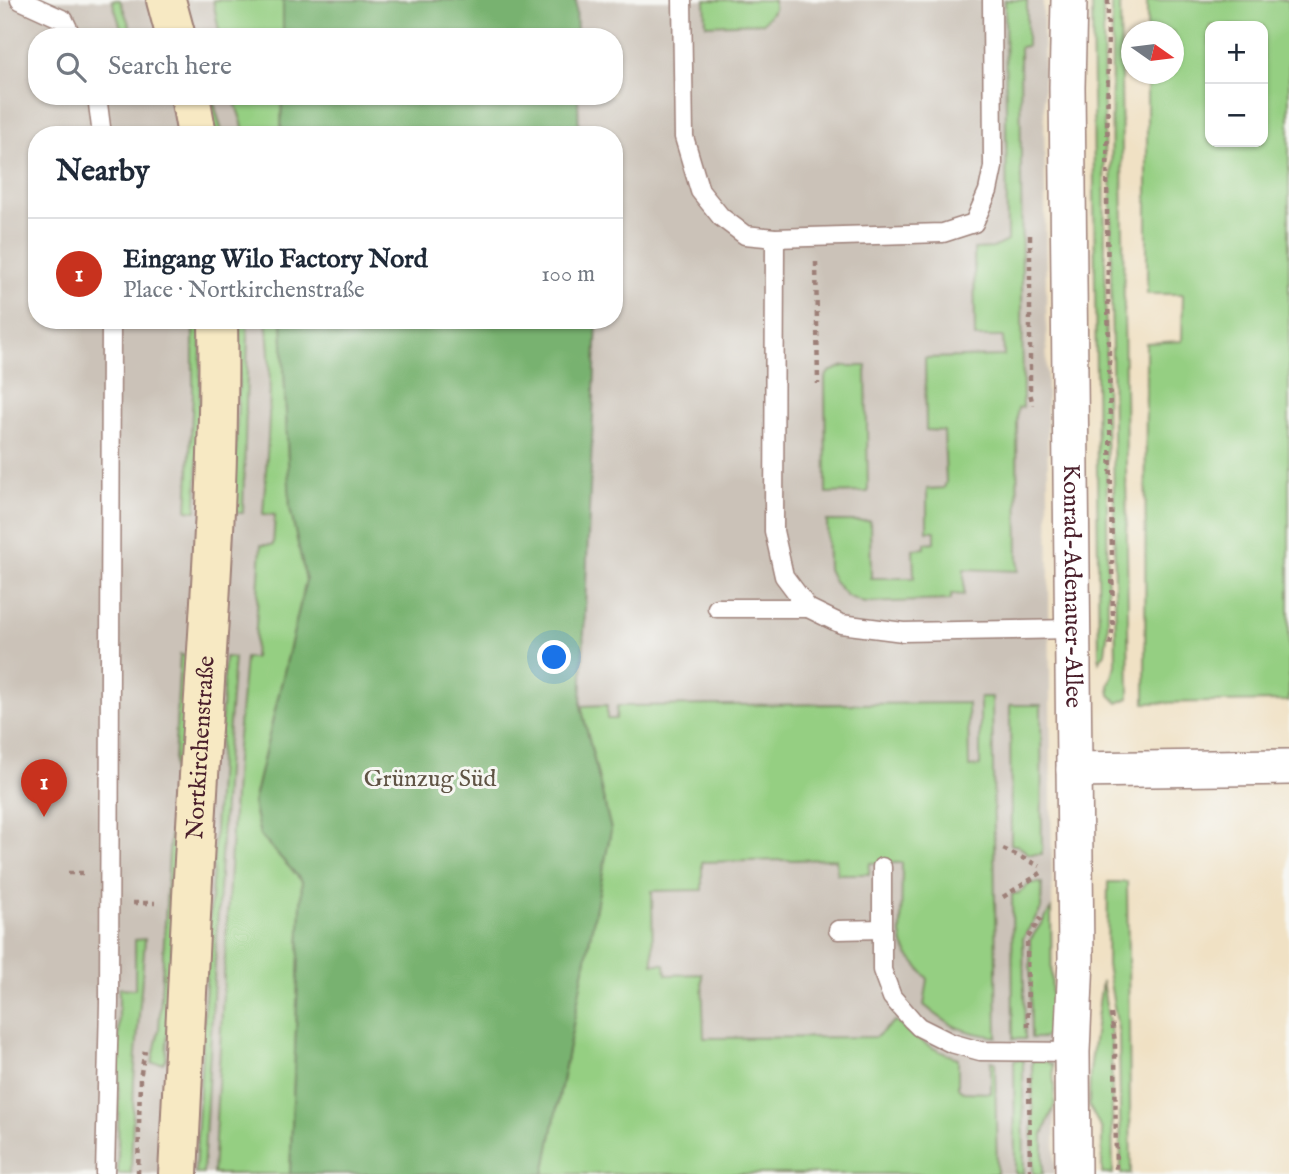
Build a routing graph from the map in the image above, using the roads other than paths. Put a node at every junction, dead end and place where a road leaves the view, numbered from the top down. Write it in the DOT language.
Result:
graph roads {
  1 [pos="20,0"];
  2 [pos="166,0"];
  3 [pos="682,0"];
  4 [pos="992,0"];
  5 [pos="1069,0"];
  6 [pos="68,28"];
  7 [pos="174,28"];
  8 [pos="98,105"];
  9 [pos="192,105"];
  10 [pos="101,126"];
  11 [pos="195,126"];
  12 [pos="775,238"];
  13 [pos="111,329"];
  14 [pos="218,329"];
  15 [pos="717,608"];
  16 [pos="808,608"];
  17 [pos="1072,629"];
  18 [pos="1289,767"];
  19 [pos="1074,770"];
  20 [pos="882,867"];
  21 [pos="882,929"];
  22 [pos="838,930"];
  23 [pos="1072,1052"];
  24 [pos="104,1174"];
  25 [pos="177,1174"];
  26 [pos="1073,1174"];
  1 -- 6 [label="lane"];
  2 -- 7 [label="main road"];
  3 -- 12 [label="lane"];
  4 -- 12 [label="lane"];
  5 -- 17 [label="street, Konrad-Adenauer-Allee"];
  8 -- 10 [label="lane"];
  9 -- 11 [label="main road"];
  12 -- 16 [label="lane"];
  13 -- 24 [label="lane"];
  14 -- 25 [label="main road, Nortkirchenstraße"];
  15 -- 16 [label="lane"];
  16 -- 17 [label="lane"];
  17 -- 19 [label="street, Konrad-Adenauer-Allee"];
  18 -- 19 [label="street"];
  19 -- 23 [label="street, Konrad-Adenauer-Allee"];
  20 -- 21 [label="lane"];
  21 -- 22 [label="lane"];
  21 -- 23 [label="lane"];
  23 -- 26 [label="street, Konrad-Adenauer-Allee"];
}
